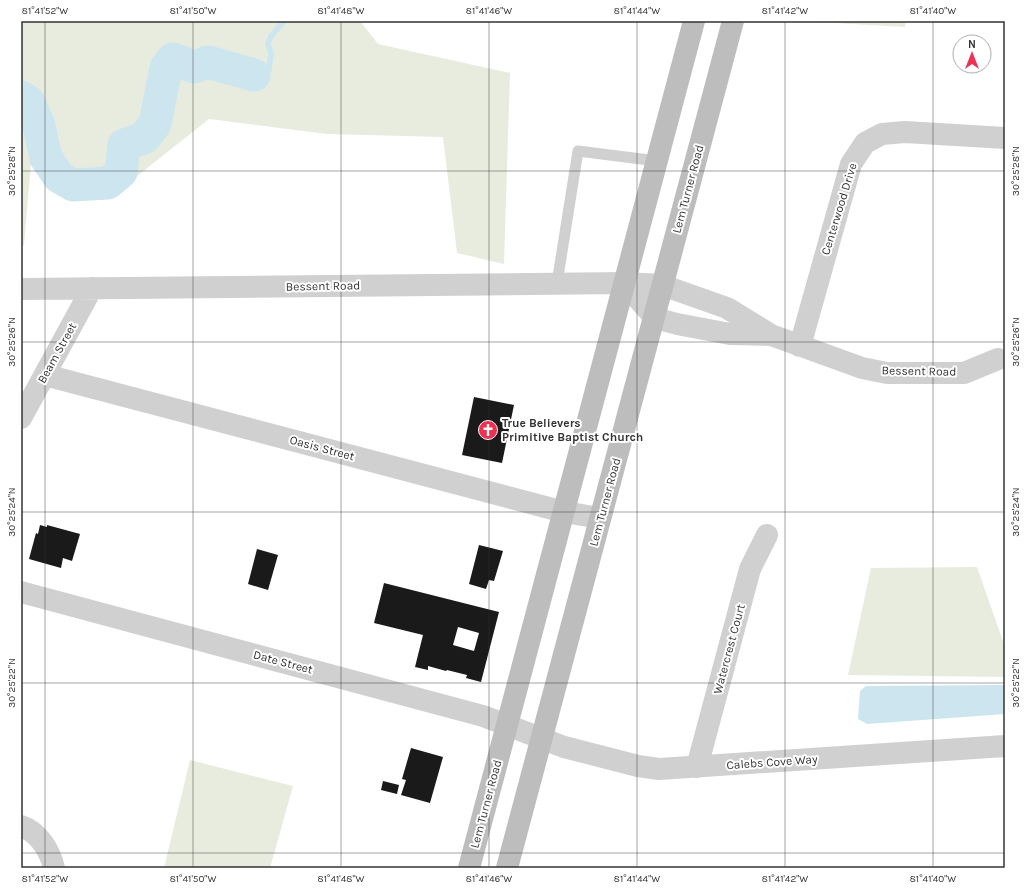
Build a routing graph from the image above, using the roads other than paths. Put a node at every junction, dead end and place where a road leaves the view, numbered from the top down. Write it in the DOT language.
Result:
graph roads {
  1 [pos="694,21"];
  2 [pos="733,21"];
  3 [pos="1005,138"];
  4 [pos="657,161"];
  5 [pos="624,283"];
  6 [pos="557,284"];
  7 [pos="662,285"];
  8 [pos="92,288"];
  9 [pos="21,289"];
  10 [pos="655,318"];
  11 [pos="771,335"];
  12 [pos="800,346"];
  13 [pos="998,359"];
  14 [pos="45,375"];
  15 [pos="21,418"];
  16 [pos="564,512"];
  17 [pos="600,518"];
  18 [pos="767,535"];
  19 [pos="21,592"];
  20 [pos="507,724"];
  21 [pos="542,738"];
  22 [pos="1005,746"];
  23 [pos="697,767"];
  24 [pos="21,826"];
  25 [pos="54,868"];
  26 [pos="469,868"];
  27 [pos="508,868"];
  1 -- 4 [label="main road, Lem Turner Road"];
  2 -- 7 [label="main road, Lem Turner Road"];
  3 -- 12 [label="street, Centerwood Drive"];
  4 -- 5 [label="main road, Lem Turner Road"];
  4 -- 6 [label="lane"];
  5 -- 6 [label="street, Bessent Road"];
  5 -- 7 [label="street, Bessent Road"];
  5 -- 10 [label="street"];
  5 -- 16 [label="main road, Lem Turner Road"];
  6 -- 8 [label="street, Bessent Road"];
  7 -- 10 [label="main road, Lem Turner Road"];
  7 -- 11 [label="street, Bessent Road"];
  8 -- 9 [label="street, Bessent Road"];
  8 -- 14 [label="street, Beam Street"];
  10 -- 11 [label="street, Bessent Road"];
  10 -- 17 [label="main road, Lem Turner Road"];
  11 -- 12 [label="street, Bessent Road"];
  12 -- 13 [label="street, Bessent Road"];
  14 -- 15 [label="street, Beam Street"];
  14 -- 16 [label="street, Oasis Street"];
  16 -- 17 [label="street, Oasis Street"];
  16 -- 20 [label="main road, Lem Turner Road"];
  17 -- 21 [label="main road, Lem Turner Road"];
  18 -- 23 [label="street, Watercrest Court"];
  19 -- 20 [label="street, Date Street"];
  20 -- 21 [label="street, Date Street"];
  20 -- 26 [label="main road, Lem Turner Road"];
  21 -- 23 [label="street, Calebs Cove Way"];
  21 -- 27 [label="main road, Lem Turner Road"];
  22 -- 23 [label="street, Calebs Cove Way"];
  24 -- 25 [label="street"];
}
